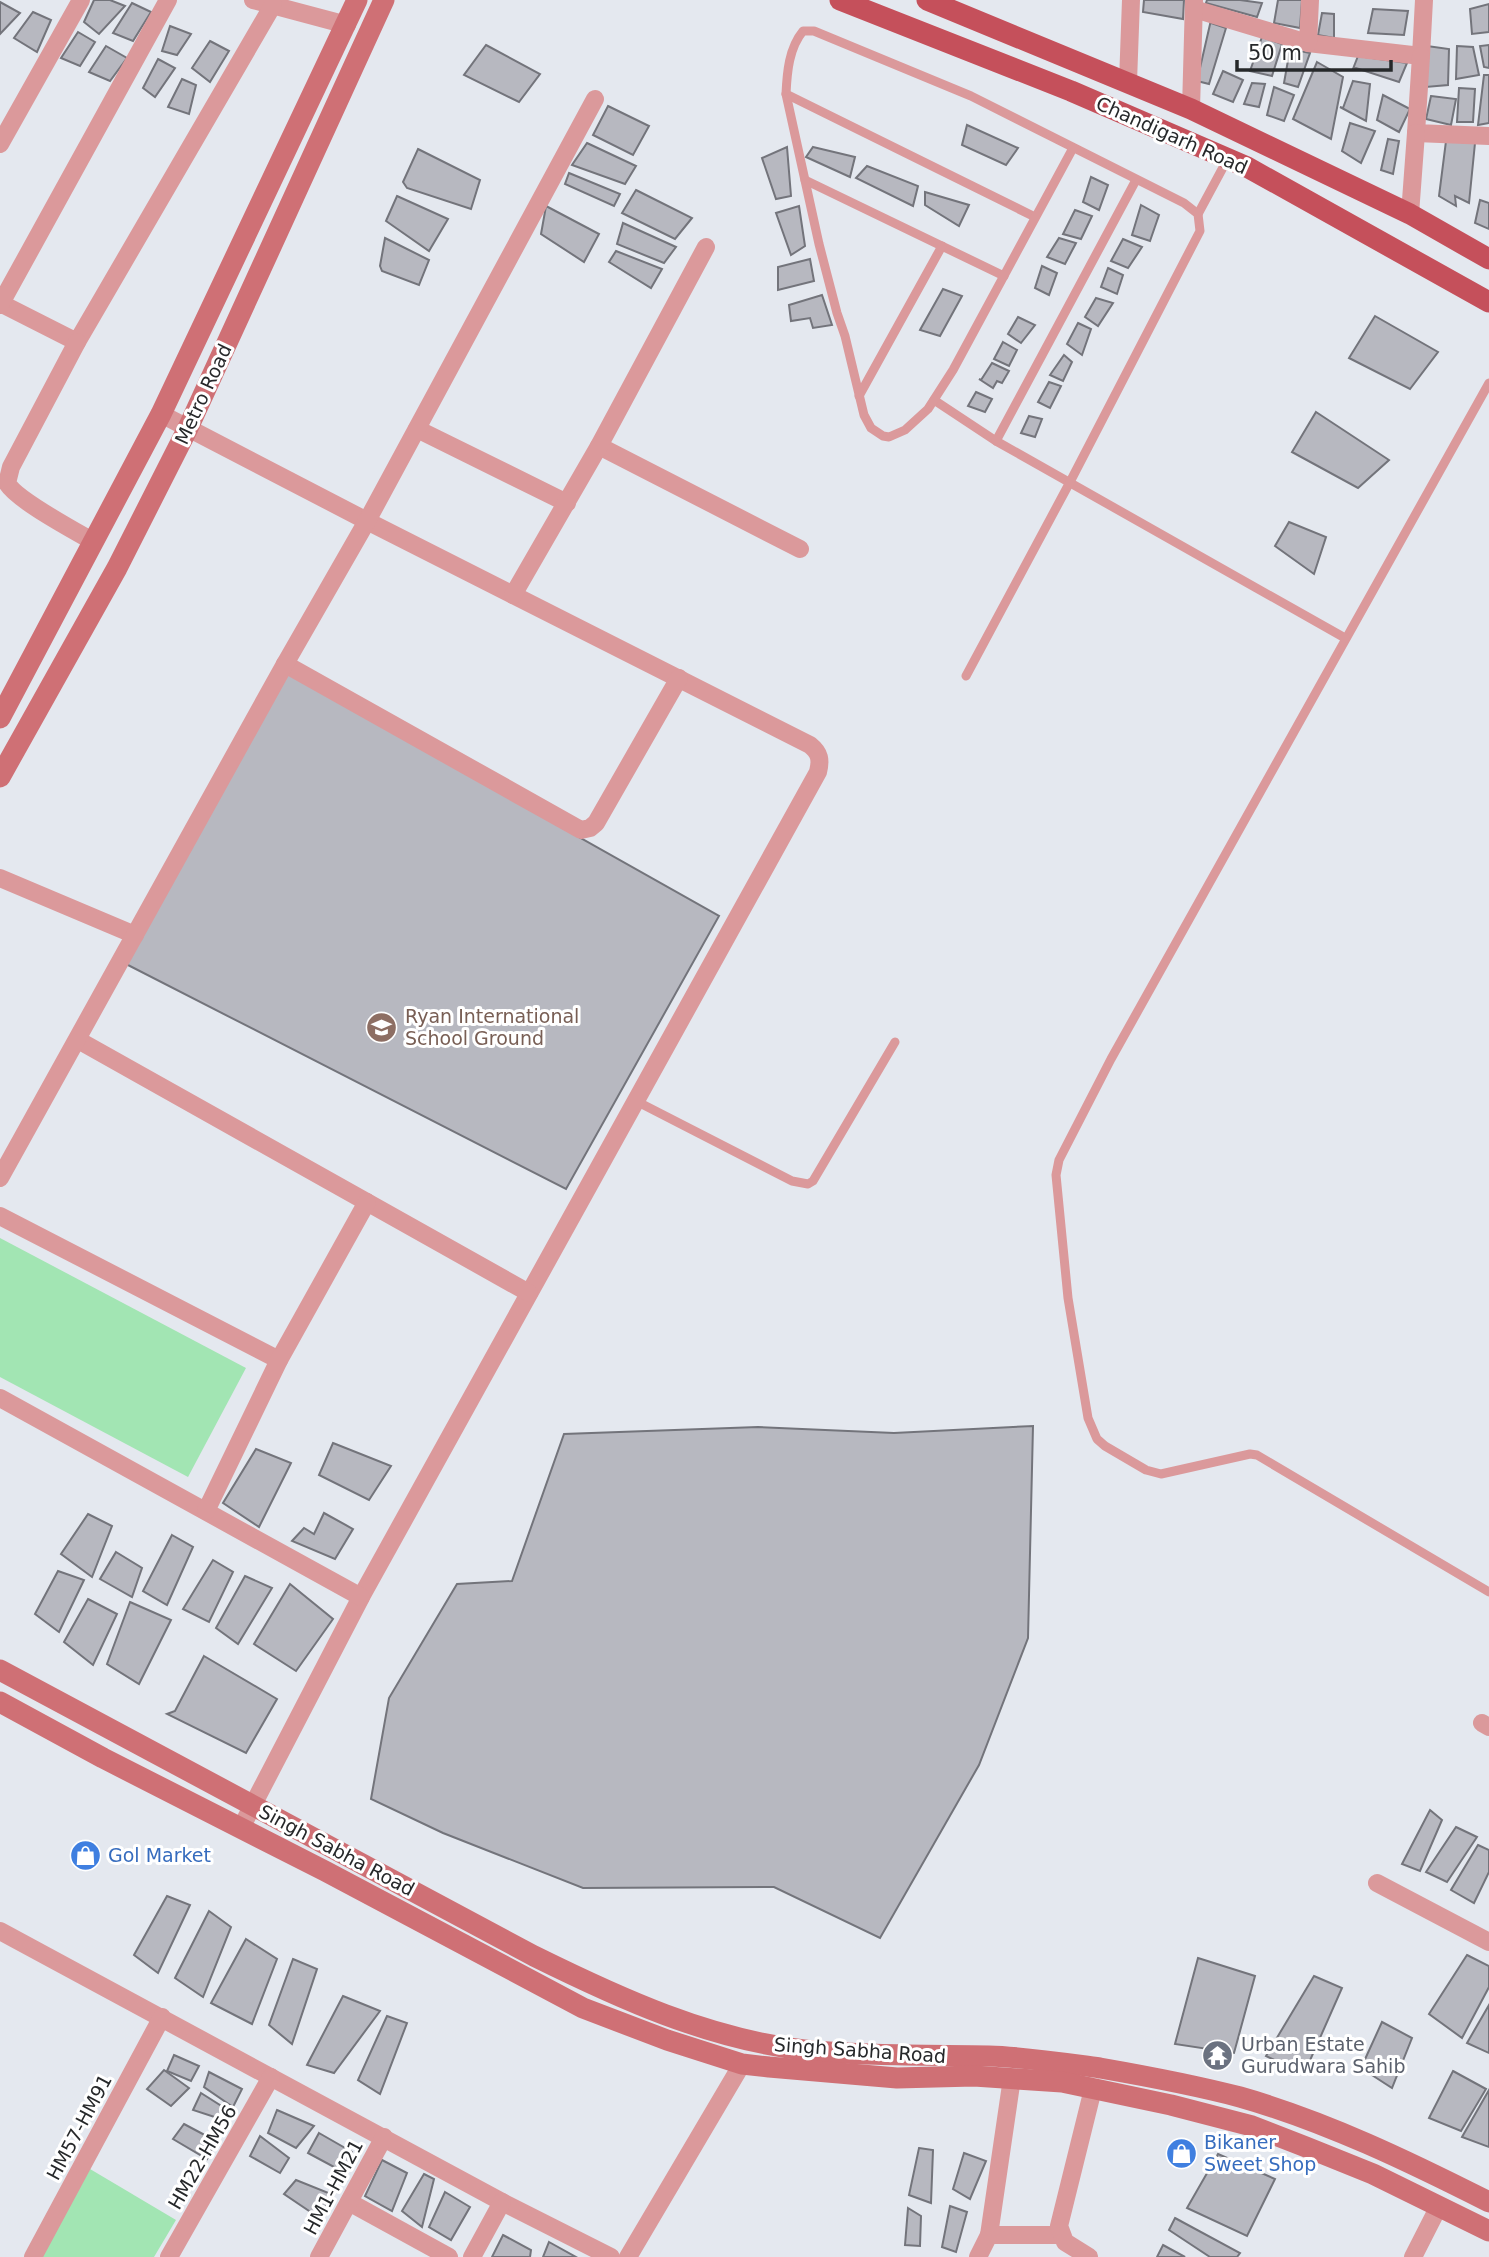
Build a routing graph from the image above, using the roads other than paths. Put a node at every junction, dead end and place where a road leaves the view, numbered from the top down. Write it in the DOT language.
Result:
graph roads {
  1 [pos="81,0"];
  2 [pos="168,0"];
  3 [pos="253,0"];
  4 [pos="357,0"];
  5 [pos="384,0"];
  6 [pos="927,0"];
  7 [pos="1131,0"];
  8 [pos="1310,0"];
  9 [pos="1424,0"];
  10 [pos="844,1"];
  11 [pos="1194,4"];
  12 [pos="273,5"];
  13 [pos="347,24"];
  14 [pos="1308,43"];
  15 [pos="1421,56"];
  16 [pos="1128,82"];
  17 [pos="786,94"];
  18 [pos="596,99"];
  19 [pos="1191,108"];
  20 [pos="1416,133"];
  21 [pos="1489,136"];
  22 [pos="0,145"];
  23 [pos="1073,148"];
  24 [pos="1227,158"];
  25 [pos="805,180"];
  26 [pos="1136,180"];
  27 [pos="1198,214"];
  28 [pos="1410,214"];
  29 [pos="1035,217"];
  30 [pos="942,246"];
  31 [pos="706,247"];
  32 [pos="1489,259"];
  33 [pos="1004,276"];
  34 [pos="1489,302"];
  35 [pos="0,304"];
  36 [pos="77,342"];
  37 [pos="1489,383"];
  38 [pos="859,396"];
  39 [pos="934,400"];
  40 [pos="161,414"];
  41 [pos="188,428"];
  42 [pos="417,429"];
  43 [pos="996,441"];
  44 [pos="599,446"];
  45 [pos="1070,482"];
  46 [pos="567,503"];
  47 [pos="367,522"];
  48 [pos="94,542"];
  49 [pos="800,549"];
  50 [pos="513,595"];
  51 [pos="1345,638"];
  52 [pos="285,664"];
  53 [pos="966,676"];
  54 [pos="679,678"];
  55 [pos="0,718"];
  56 [pos="0,777"];
  57 [pos="0,878"];
  58 [pos="135,935"];
  59 [pos="78,1040"];
  60 [pos="895,1042"];
  61 [pos="636,1101"];
  62 [pos="0,1178"];
  63 [pos="367,1202"];
  64 [pos="0,1216"];
  65 [pos="529,1293"];
  66 [pos="279,1360"];
  67 [pos="0,1398"];
  68 [pos="206,1511"];
  69 [pos="1489,1592"];
  70 [pos="361,1597"];
  71 [pos="3,1679"];
  72 [pos="0,1702"];
  73 [pos="253,1805"];
  74 [pos="241,1828"];
  75 [pos="1377,1883"];
  76 [pos="0,1931"];
  77 [pos="1489,1942"];
  78 [pos="162,2017"];
  79 [pos="742,2064"];
  80 [pos="271,2077"];
  81 [pos="1012,2078"];
  82 [pos="1096,2079"];
  83 [pos="384,2137"];
  84 [pos="349,2202"];
  85 [pos="502,2202"];
  86 [pos="1489,2202"];
  87 [pos="1439,2206"];
  88 [pos="1489,2231"];
  89 [pos="989,2235"];
  90 [pos="1061,2235"];
  91 [pos="33,2257"];
  92 [pos="169,2257"];
  93 [pos="319,2257"];
  94 [pos="449,2257"];
  95 [pos="472,2257"];
  96 [pos="611,2257"];
  97 [pos="628,2257"];
  98 [pos="978,2257"];
  99 [pos="1089,2257"];
  100 [pos="1413,2257"];
  1 -- 22 [label="street"];
  2 -- 35 [label="street"];
  3 -- 12 [label="street"];
  4 -- 13 [label="street, Metro Road"];
  5 -- 41 [label="street, Metro Road"];
  6 -- 16 [label="main road, Chandigarh Road"];
  7 -- 16 [label="street"];
  8 -- 14 [label="street"];
  9 -- 15 [label="street"];
  10 -- 24 [label="main road, Chandigarh Road"];
  11 -- 14 [label="street"];
  11 -- 19 [label="street"];
  12 -- 13 [label="street"];
  12 -- 36 [label="street"];
  13 -- 40 [label="street, Metro Road"];
  14 -- 15 [label="street"];
  15 -- 20 [label="street"];
  16 -- 19 [label="main road, Chandigarh Road"];
  17 -- 23 [label="lane"];
  17 -- 25 [label="lane"];
  17 -- 29 [label="lane"];
  18 -- 42 [label="street"];
  19 -- 28 [label="main road, Chandigarh Road"];
  20 -- 21 [label="street"];
  20 -- 28 [label="street"];
  23 -- 26 [label="lane"];
  23 -- 29 [label="lane"];
  24 -- 27 [label="lane"];
  24 -- 34 [label="main road, Chandigarh Road"];
  25 -- 30 [label="lane"];
  25 -- 38 [label="lane"];
  26 -- 27 [label="lane"];
  26 -- 43 [label="lane"];
  27 -- 45 [label="lane"];
  28 -- 32 [label="main road, Chandigarh Road"];
  29 -- 33 [label="lane"];
  30 -- 33 [label="lane"];
  30 -- 38 [label="lane"];
  31 -- 44 [label="street"];
  33 -- 39 [label="lane"];
  35 -- 36 [label="street"];
  36 -- 48 [label="street"];
  37 -- 51 [label="lane"];
  38 -- 39 [label="lane"];
  39 -- 43 [label="lane"];
  40 -- 41 [label="street"];
  40 -- 48 [label="street, Metro Road"];
  41 -- 47 [label="street"];
  41 -- 56 [label="street, Metro Road"];
  42 -- 46 [label="street"];
  42 -- 47 [label="street"];
  43 -- 45 [label="lane"];
  44 -- 46 [label="street"];
  44 -- 49 [label="street"];
  45 -- 51 [label="lane"];
  45 -- 53 [label="lane"];
  46 -- 50 [label="street"];
  47 -- 50 [label="street"];
  47 -- 52 [label="street"];
  48 -- 55 [label="street, Metro Road"];
  50 -- 54 [label="street"];
  51 -- 69 [label="lane"];
  52 -- 54 [label="street"];
  52 -- 58 [label="street"];
  54 -- 61 [label="street"];
  57 -- 58 [label="street"];
  58 -- 59 [label="street"];
  59 -- 62 [label="street"];
  59 -- 63 [label="street"];
  60 -- 61 [label="lane"];
  61 -- 65 [label="street"];
  63 -- 65 [label="street"];
  63 -- 66 [label="street"];
  64 -- 66 [label="street"];
  65 -- 70 [label="street"];
  66 -- 68 [label="street"];
  67 -- 68 [label="street"];
  68 -- 70 [label="street"];
  70 -- 73 [label="street"];
  71 -- 73 [label="street, Singh Sabha Road"];
  72 -- 74 [label="street, Singh Sabha Road"];
  73 -- 74 [label="street"];
  73 -- 82 [label="street, Singh Sabha Road"];
  74 -- 79 [label="street, Singh Sabha Road"];
  75 -- 77 [label="street"];
  76 -- 78 [label="street"];
  78 -- 80 [label="street"];
  78 -- 91 [label="street, HM57-HM91"];
  79 -- 81 [label="street, Singh Sabha Road"];
  79 -- 97 [label="street"];
  80 -- 83 [label="street"];
  80 -- 92 [label="street, HM22-HM56"];
  81 -- 82 [label="street, Singh Sabha Road"];
  81 -- 89 [label="street"];
  82 -- 86 [label="street, Singh Sabha Road"];
  82 -- 87 [label="street, Singh Sabha Road"];
  82 -- 90 [label="street"];
  83 -- 84 [label="street, HM1-HM21"];
  83 -- 85 [label="street"];
  84 -- 93 [label="street, HM1-HM21"];
  84 -- 94 [label="street"];
  85 -- 95 [label="street"];
  85 -- 96 [label="street"];
  87 -- 88 [label="street, Singh Sabha Road"];
  87 -- 100 [label="street"];
  89 -- 90 [label="street"];
  89 -- 98 [label="street"];
  90 -- 99 [label="street"];
}
